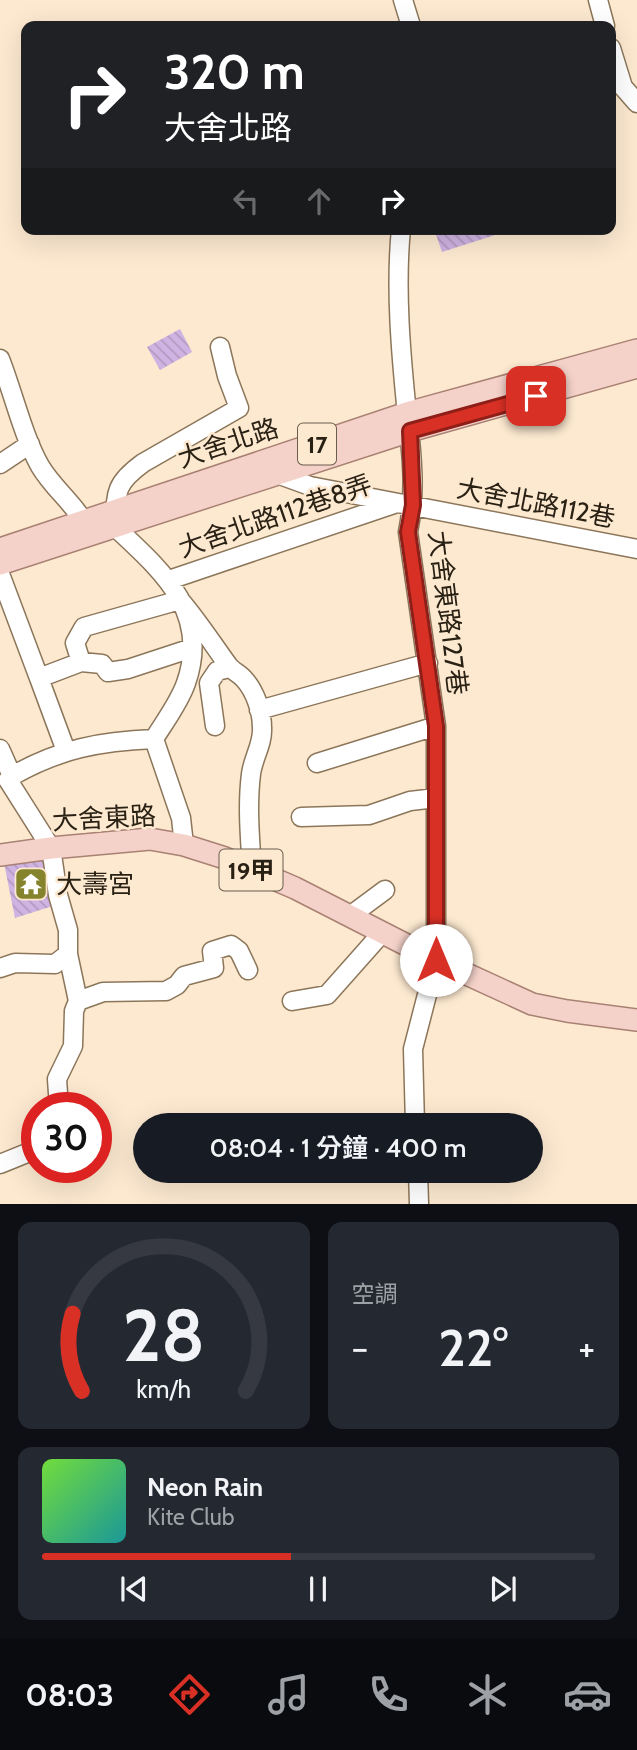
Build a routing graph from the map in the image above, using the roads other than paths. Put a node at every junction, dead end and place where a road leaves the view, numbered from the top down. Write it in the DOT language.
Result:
graph roads {
  1 [pos="403,0"];
  2 [pos="598,0"];
  3 [pos="409,21"];
  4 [pos="604,21"];
  5 [pos="616,64"];
  6 [pos="637,103"];
  7 [pos="400,235"];
  8 [pos="220,347"];
  9 [pos="637,350"];
  10 [pos="0,359"];
  11 [pos="637,367"];
  12 [pos="5,388"];
  13 [pos="408,422"];
  14 [pos="30,444"];
  15 [pos="0,464"];
  16 [pos="276,466"];
  17 [pos="405,504"];
  18 [pos="115,518"];
  19 [pos="86,527"];
  20 [pos="0,549"];
  21 [pos="637,550"];
  22 [pos="0,564"];
  23 [pos="0,574"];
  24 [pos="169,580"];
  25 [pos="180,600"];
  26 [pos="191,657"];
  27 [pos="81,662"];
  28 [pos="428,663"];
  29 [pos="223,669"];
  30 [pos="39,678"];
  31 [pos="258,710"];
  32 [pos="215,726"];
  33 [pos="436,726"];
  34 [pos="153,739"];
  35 [pos="0,749"];
  36 [pos="66,751"];
  37 [pos="317,763"];
  38 [pos="12,776"];
  39 [pos="436,798"];
  40 [pos="301,817"];
  41 [pos="184,845"];
  42 [pos="51,848"];
  43 [pos="0,855"];
  44 [pos="252,870"];
  45 [pos="385,890"];
  46 [pos="350,916"];
  47 [pos="382,933"];
  48 [pos="68,954"];
  49 [pos="436,960"];
  50 [pos="0,968"];
  51 [pos="248,970"];
  52 [pos="78,1001"];
  53 [pos="292,1001"];
  54 [pos="637,1020"];
  55 [pos="58,1092"];
  56 [pos="415,1113"];
  57 [pos="21,1155"];
  58 [pos="0,1164"];
  59 [pos="418,1183"];
  60 [pos="419,1204"];
  1 -- 3 [label="street"];
  2 -- 4 [label="street"];
  5 -- 6 [label="street"];
  7 -- 13 [label="street, 大舍東路127巷"];
  8 -- 18 [label="street"];
  9 -- 13 [label="main road, 大舍北路 / 17"];
  10 -- 12 [label="street"];
  11 -- 13 [label="main road, 大舍北路 / 17"];
  12 -- 14 [label="street"];
  13 -- 16 [label="main road, 大舍北路 / 17"];
  13 -- 17 [label="street, 大舍東路127巷"];
  14 -- 15 [label="street"];
  14 -- 19 [label="street"];
  16 -- 17 [label="street, 大舍北路112巷"];
  16 -- 18 [label="main road, 大舍北路 / 17"];
  17 -- 21 [label="street, 大舍北路112巷"];
  17 -- 24 [label="street, 大舍北路112巷8弄"];
  17 -- 28 [label="street, 大舍東路127巷"];
  18 -- 19 [label="main road, 大舍北路 / 17"];
  18 -- 24 [label="street"];
  19 -- 20 [label="main road, 大舍北路 / 17"];
  19 -- 22 [label="main road, 大舍北路 / 17"];
  23 -- 30 [label="street"];
  24 -- 25 [label="street"];
  25 -- 26 [label="street"];
  25 -- 27 [label="street"];
  25 -- 29 [label="street"];
  26 -- 27 [label="street"];
  26 -- 29 [label="street"];
  26 -- 34 [label="street"];
  27 -- 30 [label="street"];
  28 -- 31 [label="street"];
  28 -- 33 [label="street, 大舍東路127巷"];
  29 -- 31 [label="street"];
  29 -- 32 [label="street"];
  30 -- 36 [label="street"];
  31 -- 44 [label="street"];
  33 -- 37 [label="street, 大舍東路127巷"];
  33 -- 39 [label="street, 大舍東路127巷"];
  34 -- 36 [label="street"];
  34 -- 41 [label="street"];
  35 -- 38 [label="street"];
  36 -- 38 [label="street"];
  38 -- 42 [label="street"];
  39 -- 40 [label="street"];
  39 -- 49 [label="street, 大舍東路127巷"];
  41 -- 42 [label="main road, 大舍東路 / 19甲"];
  41 -- 44 [label="main road, 大舍東路 / 19甲"];
  42 -- 43 [label="main road, 大舍東路 / 19甲"];
  42 -- 48 [label="street"];
  44 -- 46 [label="main road, 大舍東路 / 19甲"];
  45 -- 46 [label="street"];
  46 -- 47 [label="main road, 大舍東路 / 19甲"];
  47 -- 49 [label="main road, 大舍東路 / 19甲"];
  47 -- 53 [label="street"];
  48 -- 50 [label="street"];
  48 -- 52 [label="street"];
  49 -- 54 [label="main road, 大舍東路 / 19甲"];
  49 -- 56 [label="street, 大舍東路127巷"];
  51 -- 52 [label="street"];
  52 -- 55 [label="street"];
  57 -- 58 [label="street"];
  59 -- 60 [label="street"];
}
